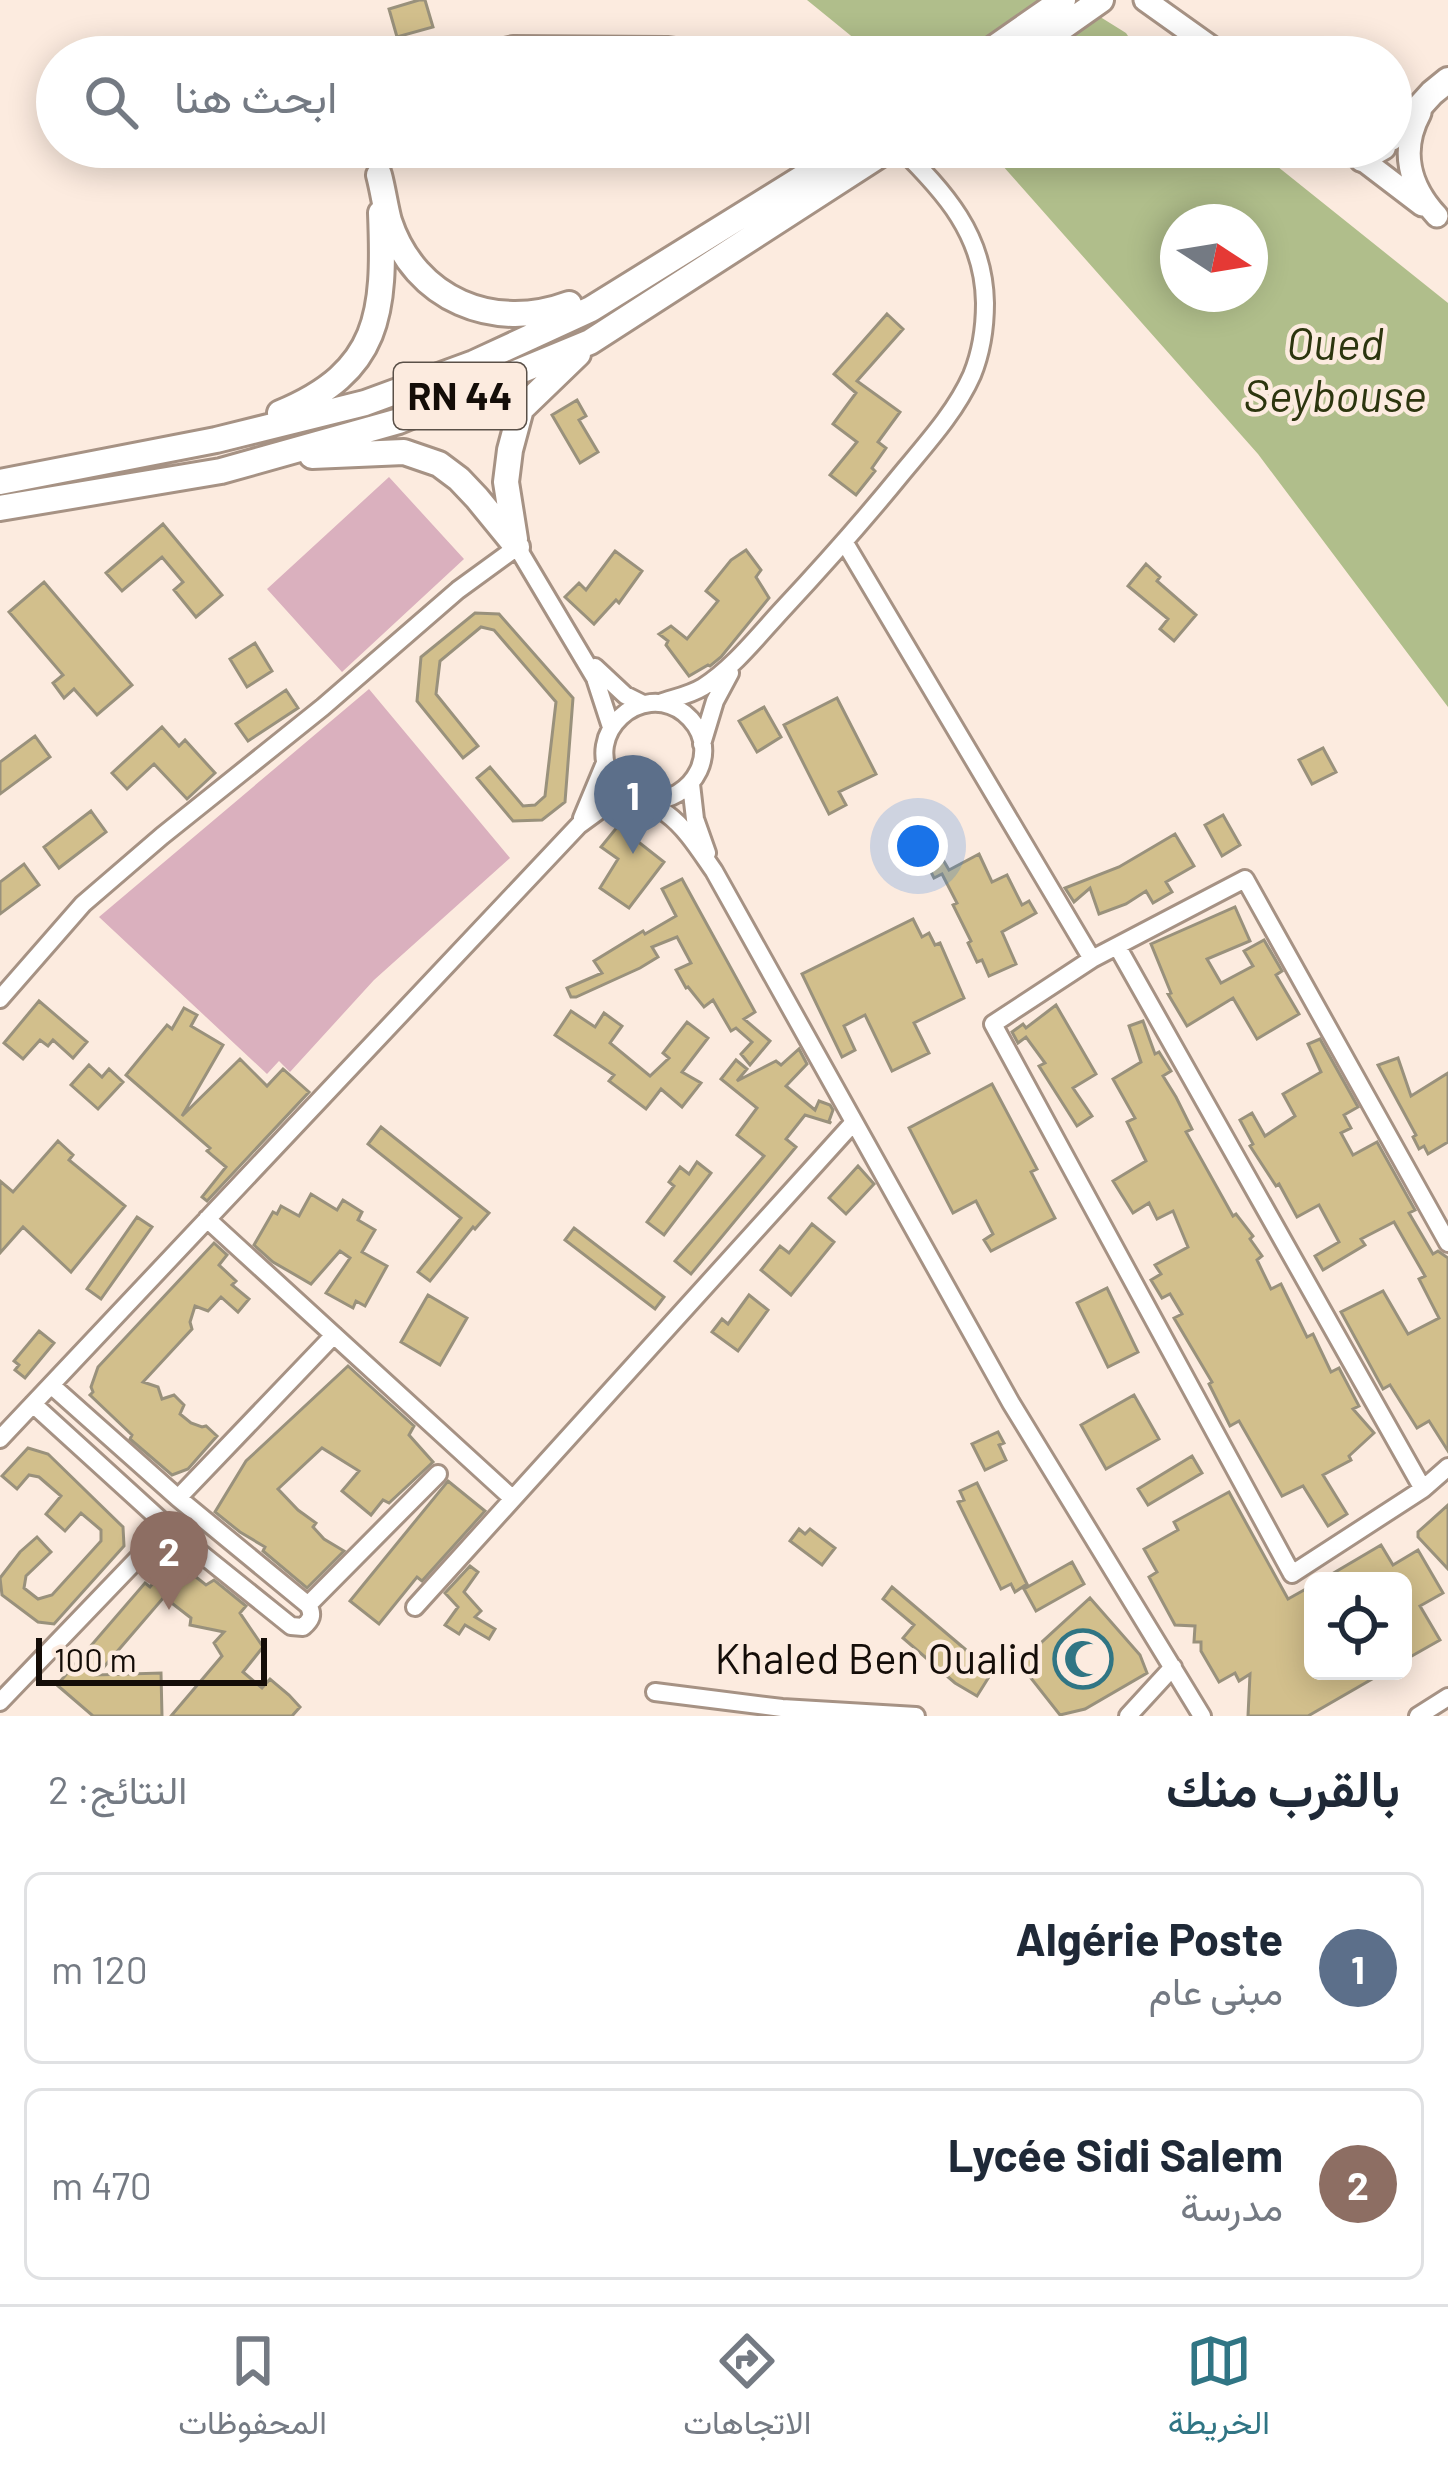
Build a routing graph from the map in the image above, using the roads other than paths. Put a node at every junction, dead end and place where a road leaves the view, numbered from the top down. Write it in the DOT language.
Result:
graph roads {
  1 [pos="1063,0"];
  2 [pos="1101,0"];
  3 [pos="1145,0"];
  4 [pos="1011,36"];
  5 [pos="1050,36"];
  6 [pos="1196,36"];
  7 [pos="1440,86"];
  8 [pos="1412,100"];
  9 [pos="1412,116"];
  10 [pos="1412,130"];
  11 [pos="381,168"];
  12 [pos="846,168"];
  13 [pos="852,168"];
  14 [pos="908,168"];
  15 [pos="1380,168"];
  16 [pos="1411,168"];
  17 [pos="379,175"];
  18 [pos="1442,220"];
  19 [pos="670,260"];
  20 [pos="590,342"];
  21 [pos="216,440"];
  22 [pos="221,471"];
  23 [pos="0,482"];
  24 [pos="0,508"];
  25 [pos="844,544"];
  26 [pos="517,547"];
  27 [pos="743,651"];
  28 [pos="582,653"];
  29 [pos="651,703"];
  30 [pos="611,727"];
  31 [pos="702,745"];
  32 [pos="605,763"];
  33 [pos="691,784"];
  34 [pos="641,800"];
  35 [pos="579,825"];
  36 [pos="714,871"];
  37 [pos="1118,946"];
  38 [pos="1092,959"];
  39 [pos="0,999"];
  40 [pos="854,1122"];
  41 [pos="206,1219"];
  42 [pos="1448,1243"];
  43 [pos="334,1335"];
  44 [pos="51,1385"];
  45 [pos="32,1404"];
  46 [pos="0,1439"];
  47 [pos="1448,1467"];
  48 [pos="438,1474"];
  49 [pos="1423,1489"];
  50 [pos="178,1498"];
  51 [pos="512,1498"];
  52 [pos="168,1528"];
  53 [pos="308,1605"];
  54 [pos="415,1607"];
  55 [pos="1173,1667"];
  56 [pos="655,1692"];
  57 [pos="1448,1697"];
  58 [pos="0,1702"];
  59 [pos="916,1716"];
  60 [pos="1128,1716"];
  61 [pos="1202,1716"];
  62 [pos="1418,1716"];
  1 -- 4 [label="highway"];
  2 -- 5 [label="highway"];
  3 -- 6 [label="main road"];
  7 -- 8 [label="highway"];
  7 -- 9 [label="highway"];
  7 -- 10 [label="main road"];
  11 -- 17 [label="street"];
  12 -- 19 [label="highway, RN 44"];
  13 -- 20 [label="highway, RN 44"];
  14 -- 25 [label="street"];
  15 -- 18 [label="main road"];
  16 -- 18 [label="main road"];
  17 -- 19 [label="highway"];
  17 -- 21 [label="highway"];
  19 -- 21 [label="highway, RN 44"];
  20 -- 22 [label="highway, RN 44"];
  20 -- 26 [label="highway"];
  21 -- 23 [label="highway, RN 44"];
  22 -- 24 [label="highway, RN 44"];
  22 -- 26 [label="highway"];
  25 -- 27 [label="street"];
  25 -- 38 [label="street"];
  26 -- 28 [label="street"];
  26 -- 39 [label="street"];
  27 -- 29 [label="street"];
  27 -- 31 [label="street"];
  28 -- 29 [label="street"];
  28 -- 30 [label="street"];
  29 -- 30 [label="street"];
  29 -- 31 [label="street"];
  30 -- 32 [label="street"];
  31 -- 33 [label="street"];
  32 -- 34 [label="street"];
  32 -- 35 [label="street"];
  33 -- 34 [label="street"];
  33 -- 36 [label="street"];
  34 -- 35 [label="street"];
  34 -- 36 [label="street"];
  35 -- 41 [label="street"];
  36 -- 40 [label="street"];
  37 -- 38 [label="street"];
  37 -- 42 [label="street"];
  37 -- 49 [label="street"];
  38 -- 49 [label="street"];
  40 -- 51 [label="street"];
  40 -- 55 [label="street"];
  41 -- 43 [label="street"];
  41 -- 44 [label="street"];
  43 -- 50 [label="street"];
  43 -- 51 [label="street"];
  44 -- 45 [label="street"];
  44 -- 50 [label="street"];
  45 -- 46 [label="street"];
  45 -- 52 [label="street"];
  47 -- 49 [label="street"];
  48 -- 53 [label="street"];
  50 -- 53 [label="street"];
  51 -- 54 [label="street"];
  52 -- 53 [label="street"];
  52 -- 58 [label="street"];
  55 -- 60 [label="street"];
  55 -- 61 [label="street"];
  56 -- 59 [label="street"];
  57 -- 62 [label="street"];
}
